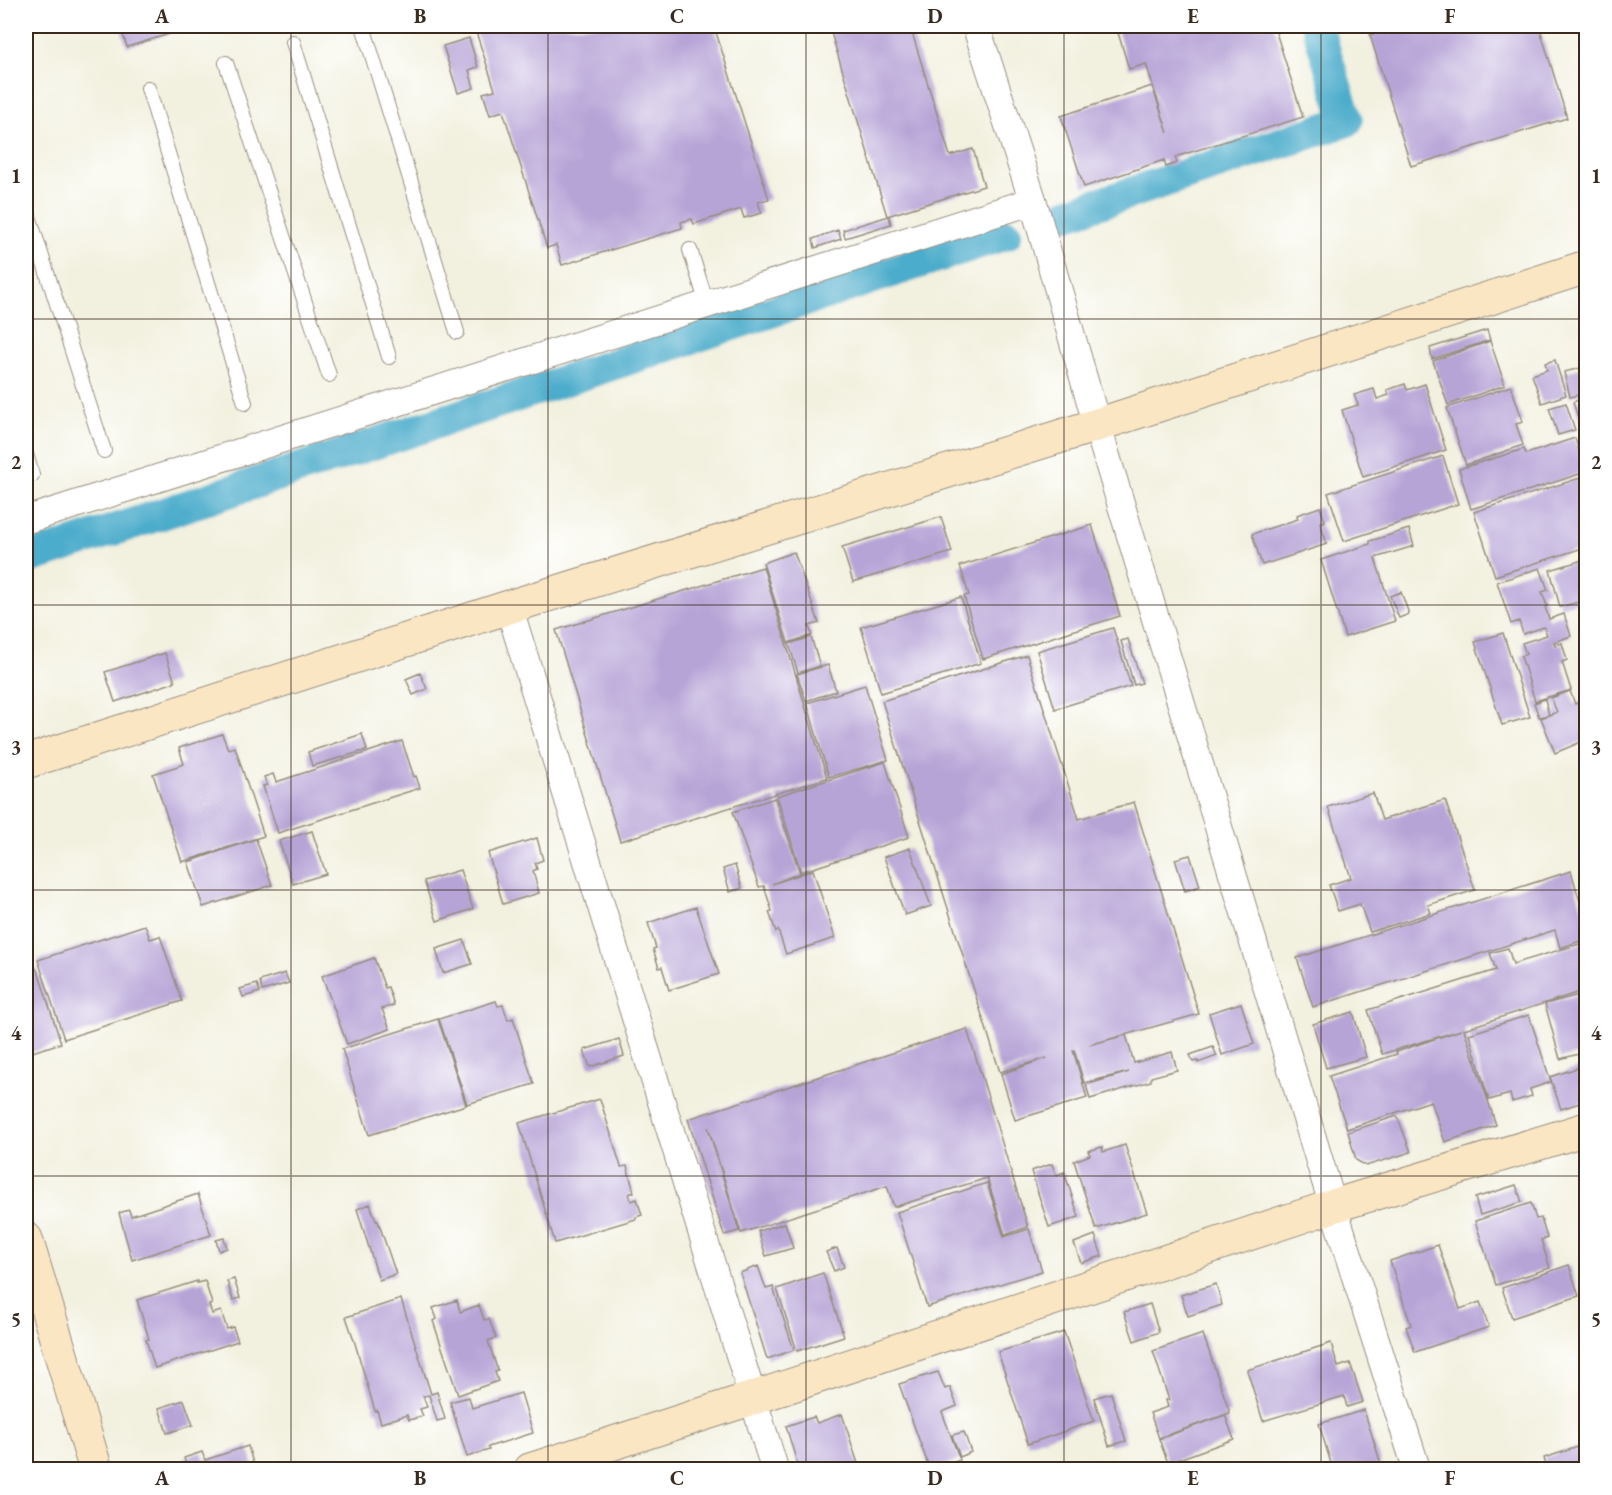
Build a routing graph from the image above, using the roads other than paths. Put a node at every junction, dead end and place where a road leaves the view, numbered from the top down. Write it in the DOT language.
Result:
graph roads {
  1 [pos="363,26"];
  2 [pos="976,26"];
  3 [pos="293,42"];
  4 [pos="226,63"];
  5 [pos="148,88"];
  6 [pos="1033,201"];
  7 [pos="26,207"];
  8 [pos="690,250"];
  9 [pos="1587,267"];
  10 [pos="707,304"];
  11 [pos="457,332"];
  12 [pos="389,357"];
  13 [pos="329,375"];
  14 [pos="245,403"];
  15 [pos="1097,425"];
  16 [pos="104,451"];
  17 [pos="26,454"];
  18 [pos="32,474"];
  19 [pos="26,520"];
  20 [pos="509,607"];
  21 [pos="26,762"];
  22 [pos="1587,1129"];
  23 [pos="1334,1206"];
  24 [pos="26,1239"];
  25 [pos="753,1398"];
  26 [pos="96,1470"];
  27 [pos="530,1470"];
  28 [pos="775,1470"];
  29 [pos="1417,1470"];
  1 -- 11 [label="lane"];
  2 -- 6 [label="street"];
  3 -- 12 [label="lane"];
  4 -- 13 [label="lane"];
  5 -- 14 [label="lane"];
  6 -- 10 [label="street"];
  6 -- 15 [label="street"];
  7 -- 16 [label="lane"];
  8 -- 10 [label="lane"];
  9 -- 15 [label="street"];
  10 -- 19 [label="street"];
  15 -- 20 [label="street"];
  15 -- 23 [label="street"];
  17 -- 18 [label="lane"];
  20 -- 21 [label="street"];
  20 -- 25 [label="street"];
  22 -- 23 [label="street"];
  23 -- 25 [label="street"];
  23 -- 29 [label="street"];
  24 -- 26 [label="street"];
  25 -- 27 [label="street"];
  25 -- 28 [label="street"];
}
